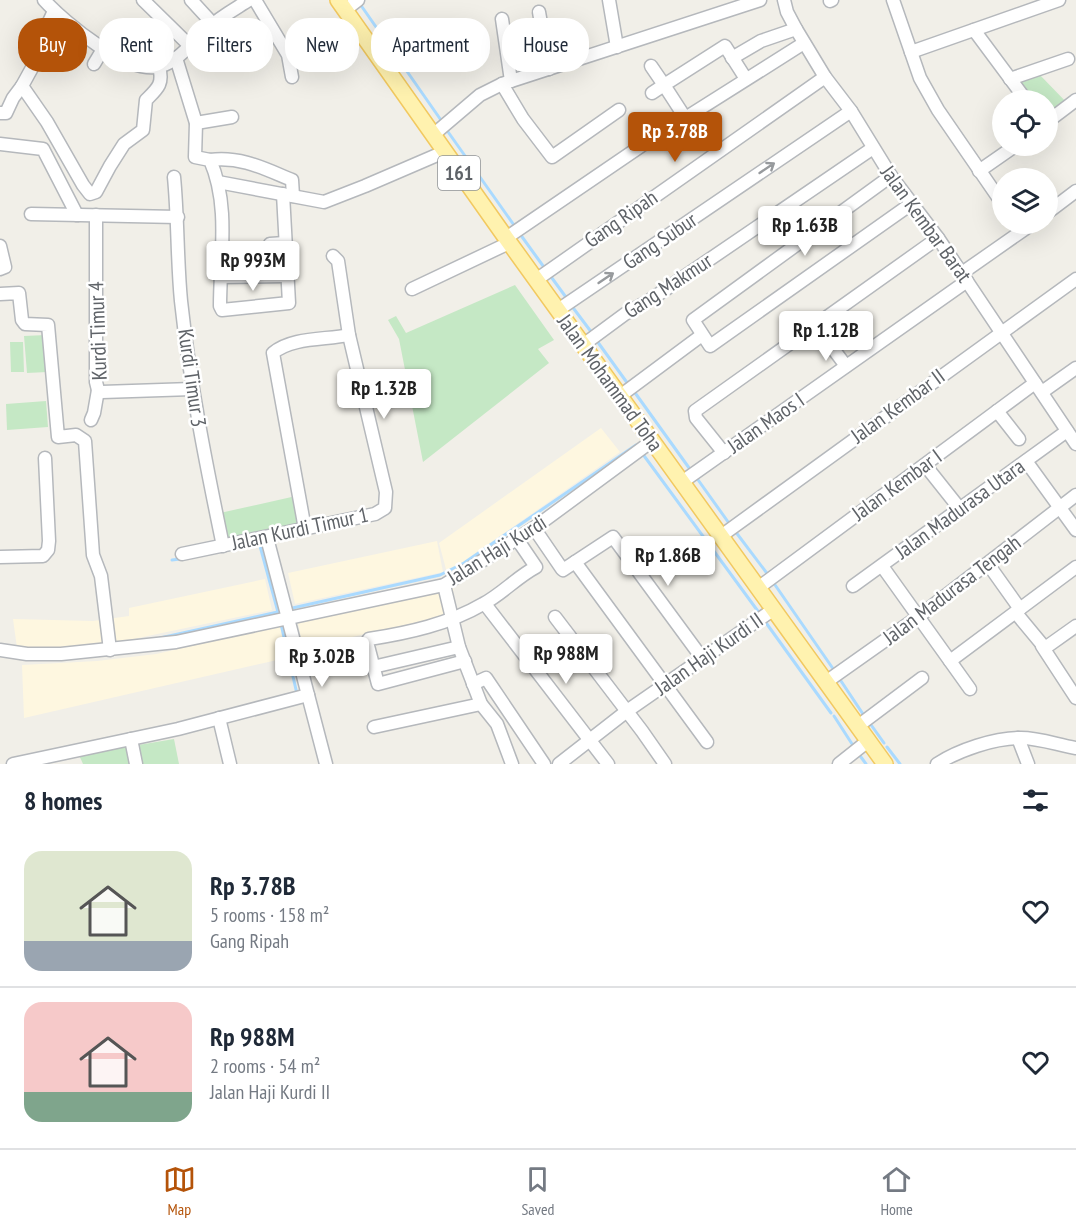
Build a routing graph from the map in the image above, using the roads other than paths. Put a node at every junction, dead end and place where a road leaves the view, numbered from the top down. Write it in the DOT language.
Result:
graph roads {
  1 [pos="44,0"];
  2 [pos="143,0"];
  3 [pos="191,0"];
  4 [pos="358,0"];
  5 [pos="609,0"];
  6 [pos="760,0"];
  7 [pos="784,0"];
  8 [pos="893,0"];
  9 [pos="1059,0"];
  10 [pos="248,1"];
  11 [pos="341,5"];
  12 [pos="54,11"];
  13 [pos="538,12"];
  14 [pos="203,18"];
  15 [pos="222,18"];
  16 [pos="539,18"];
  17 [pos="796,29"];
  18 [pos="974,30"];
  19 [pos="186,42"];
  20 [pos="804,43"];
  21 [pos="99,46"];
  22 [pos="617,47"];
  23 [pos="186,48"];
  24 [pos="911,52"];
  25 [pos="99,56"];
  26 [pos="589,56"];
  27 [pos="176,58"];
  28 [pos="732,58"];
  29 [pos="1068,59"];
  30 [pos="94,64"];
  31 [pos="651,66"];
  32 [pos="160,72"];
  33 [pos="505,72"];
  34 [pos="540,72"];
  35 [pos="292,77"];
  36 [pos="825,77"];
  37 [pos="746,79"];
  38 [pos="1010,79"];
  39 [pos="506,83"];
  40 [pos="664,85"];
  41 [pos="22,86"];
  42 [pos="1018,90"];
  43 [pos="652,93"];
  44 [pos="1076,100"];
  45 [pos="619,110"];
  46 [pos="851,111"];
  47 [pos="0,113"];
  48 [pos="1058,114"];
  49 [pos="232,117"];
  50 [pos="686,119"];
  51 [pos="196,123"];
  52 [pos="433,135"];
  53 [pos="0,144"];
  54 [pos="869,150"];
  55 [pos="444,152"];
  56 [pos="1001,156"];
  57 [pos="210,160"];
  58 [pos="979,171"];
  59 [pos="891,176"];
  60 [pos="174,177"];
  61 [pos="218,182"];
  62 [pos="992,189"];
  63 [pos="1076,191"];
  64 [pos="288,195"];
  65 [pos="911,204"];
  66 [pos="1058,205"];
  67 [pos="31,214"];
  68 [pos="77,215"];
  69 [pos="96,215"];
  70 [pos="178,217"];
  71 [pos="1015,234"];
  72 [pos="938,238"];
  73 [pos="508,241"];
  74 [pos="285,243"];
  75 [pos="0,246"];
  76 [pos="221,255"];
  77 [pos="333,256"];
  78 [pos="0,269"];
  79 [pos="286,276"];
  80 [pos="220,277"];
  81 [pos="965,277"];
  82 [pos="1076,279"];
  83 [pos="536,280"];
  84 [pos="412,289"];
  85 [pos="0,293"];
  86 [pos="558,310"];
  87 [pos="816,326"];
  88 [pos="1001,331"];
  89 [pos="702,334"];
  90 [pos="349,335"];
  91 [pos="588,340"];
  92 [pos="846,366"];
  93 [pos="1076,368"];
  94 [pos="1039,387"];
  95 [pos="192,389"];
  96 [pos="98,390"];
  97 [pos="620,396"];
  98 [pos="997,411"];
  99 [pos="91,420"];
  100 [pos="1067,431"];
  101 [pos="1018,440"];
  102 [pos="652,441"];
  103 [pos="1076,444"];
  104 [pos="724,453"];
  105 [pos="45,458"];
  106 [pos="1026,461"];
  107 [pos="924,465"];
  108 [pos="692,475"];
  109 [pos="1076,495"];
  110 [pos="960,508"];
  111 [pos="1059,509"];
  112 [pos="534,528"];
  113 [pos="305,529"];
  114 [pos="1076,530"];
  115 [pos="721,536"];
  116 [pos="267,538"];
  117 [pos="517,539"];
  118 [pos="223,546"];
  119 [pos="182,554"];
  120 [pos="0,557"];
  121 [pos="575,562"];
  122 [pos="988,564"];
  123 [pos="882,566"];
  124 [pos="1076,567"];
  125 [pos="444,585"];
  126 [pos="853,586"];
  127 [pos="758,588"];
  128 [pos="485,604"];
  129 [pos="774,609"];
  130 [pos="1018,611"];
  131 [pos="288,613"];
  132 [pos="555,617"];
  133 [pos="918,617"];
  134 [pos="451,620"];
  135 [pos="1076,626"];
  136 [pos="459,647"];
  137 [pos="1044,647"];
  138 [pos="110,648"];
  139 [pos="0,650"];
  140 [pos="702,658"];
  141 [pos="465,661"];
  142 [pos="950,662"];
  143 [pos="373,667"];
  144 [pos="922,678"];
  145 [pos="826,682"];
  146 [pos="473,684"];
  147 [pos="664,685"];
  148 [pos="970,689"];
  149 [pos="1074,691"];
  150 [pos="308,695"];
  151 [pos="481,704"];
  152 [pos="627,711"];
  153 [pos="219,718"];
  154 [pos="858,726"];
  155 [pos="374,727"];
  156 [pos="1018,738"];
  157 [pos="132,739"];
  158 [pos="589,741"];
  159 [pos="868,741"];
  160 [pos="707,742"];
  161 [pos="1076,748"];
  162 [pos="37,761"];
  163 [pos="883,763"];
  164 [pos="13,764"];
  165 [pos="136,764"];
  166 [pos="230,764"];
  167 [pos="326,764"];
  168 [pos="512,764"];
  169 [pos="544,764"];
  170 [pos="559,764"];
  171 [pos="608,764"];
  172 [pos="665,764"];
  173 [pos="839,764"];
  174 [pos="936,764"];
  175 [pos="1028,764"];
  1 -- 12 [label="street"];
  2 -- 19 [label="street"];
  3 -- 14 [label="street"];
  4 -- 11 [label="street"];
  5 -- 22 [label="street"];
  6 -- 22 [label="street"];
  7 -- 17 [label="street, Jalan Kembar Barat"];
  8 -- 24 [label="street"];
  9 -- 18 [label="street"];
  10 -- 15 [label="street"];
  10 -- 35 [label="street"];
  11 -- 52 [label="main road, Jalan Mohammad Toha / 161"];
  12 -- 21 [label="street"];
  12 -- 41 [label="street"];
  13 -- 16 [label="street"];
  17 -- 20 [label="street, Jalan Kembar Barat"];
  17 -- 28 [label="street"];
  18 -- 24 [label="street"];
  18 -- 38 [label="street"];
  20 -- 36 [label="street, Jalan Kembar Barat"];
  20 -- 37 [label="street"];
  22 -- 26 [label="street"];
  23 -- 27 [label="street"];
  24 -- 58 [label="street"];
  25 -- 30 [label="street"];
  27 -- 51 [label="street"];
  28 -- 37 [label="street"];
  28 -- 40 [label="street"];
  29 -- 38 [label="street"];
  31 -- 40 [label="street"];
  32 -- 41 [label="street"];
  33 -- 39 [label="street"];
  34 -- 39 [label="street"];
  36 -- 46 [label="street, Jalan Kembar Barat"];
  36 -- 83 [label="street, Gang Ripah"];
  37 -- 50 [label="street"];
  38 -- 42 [label="street"];
  39 -- 45 [label="street"];
  39 -- 52 [label="street"];
  40 -- 43 [label="street"];
  40 -- 50 [label="street"];
  41 -- 47 [label="street"];
  44 -- 48 [label="street"];
  46 -- 54 [label="street, Jalan Kembar Barat"];
  86 -- 46 [label="street, Gang Subur, one-way"];
  49 -- 51 [label="street"];
  50 -- 73 [label="street"];
  51 -- 57 [label="street"];
  52 -- 55 [label="main road, Jalan Mohammad Toha / 161"];
  53 -- 68 [label="street"];
  54 -- 59 [label="street, Jalan Kembar Barat"];
  54 -- 91 [label="street, Gang Makmur"];
  55 -- 64 [label="street"];
  55 -- 73 [label="main road, Jalan Mohammad Toha / 161"];
  56 -- 58 [label="street"];
  57 -- 61 [label="street"];
  57 -- 64 [label="street"];
  58 -- 62 [label="street"];
  59 -- 65 [label="street, Jalan Kembar Barat"];
  59 -- 89 [label="street"];
  60 -- 70 [label="street, Kurdi Timur 3"];
  61 -- 64 [label="street"];
  61 -- 76 [label="street"];
  63 -- 66 [label="street"];
  64 -- 74 [label="street"];
  65 -- 72 [label="street, Jalan Kembar Barat"];
  65 -- 89 [label="street"];
  67 -- 68 [label="street"];
  68 -- 69 [label="street"];
  69 -- 70 [label="street"];
  69 -- 96 [label="street, Kurdi Timur 4"];
  70 -- 95 [label="street, Kurdi Timur 3"];
  71 -- 81 [label="street, Jalan Maos I"];
  72 -- 81 [label="street, Jalan Kembar Barat"];
  72 -- 87 [label="street"];
  73 -- 83 [label="main road, Jalan Mohammad Toha / 161"];
  73 -- 84 [label="street"];
  74 -- 76 [label="street"];
  74 -- 79 [label="street"];
  75 -- 78 [label="street"];
  76 -- 80 [label="street"];
  77 -- 90 [label="street"];
  79 -- 80 [label="street"];
  79 -- 80 [label="street"];
  81 -- 88 [label="street, Jalan Kembar Barat"];
  81 -- 92 [label="street, Jalan Maos I"];
  82 -- 88 [label="street, Jalan Kembar II"];
  83 -- 86 [label="main road, Jalan Mohammad Toha / 161"];
  85 -- 138 [label="street"];
  86 -- 91 [label="main road, Jalan Mohammad Toha / 161"];
  87 -- 92 [label="street"];
  87 -- 104 [label="street"];
  88 -- 94 [label="street, Jalan Kembar Barat"];
  88 -- 115 [label="street, Jalan Kembar II"];
  89 -- 97 [label="street"];
  90 -- 113 [label="street"];
  90 -- 113 [label="street, Jalan Kurdi Timur 1"];
  91 -- 97 [label="main road, Jalan Mohammad Toha / 161"];
  92 -- 104 [label="street, Jalan Maos I"];
  93 -- 94 [label="street, Jalan Kembar I"];
  94 -- 98 [label="street, Jalan Kembar I"];
  94 -- 100 [label="street, Jalan Kembar Barat"];
  95 -- 96 [label="street, Kurdi Timur 4"];
  95 -- 118 [label="street, Kurdi Timur 3"];
  96 -- 99 [label="street"];
  97 -- 102 [label="main road, Jalan Mohammad Toha / 161"];
  98 -- 101 [label="street"];
  98 -- 107 [label="street, Jalan Kembar I"];
  100 -- 103 [label="street, Jalan Kembar Barat"];
  100 -- 106 [label="street, Jalan Madurasa Utara"];
  102 -- 108 [label="main road, Jalan Mohammad Toha / 161"];
  102 -- 112 [label="street, Jalan Haji Kurdi"];
  104 -- 108 [label="street, Jalan Maos I"];
  105 -- 120 [label="street"];
  106 -- 110 [label="street, Jalan Madurasa Utara"];
  106 -- 111 [label="street"];
  107 -- 110 [label="street"];
  107 -- 127 [label="street, Jalan Kembar I"];
  108 -- 115 [label="main road, Jalan Mohammad Toha / 161"];
  109 -- 111 [label="street, Jalan Madurasa Tengah"];
  110 -- 123 [label="street, Jalan Madurasa Utara"];
  111 -- 114 [label="street"];
  111 -- 122 [label="street, Jalan Madurasa Tengah"];
  112 -- 117 [label="street, Jalan Haji Kurdi"];
  112 -- 121 [label="street"];
  113 -- 116 [label="street, Jalan Kurdi Timur 1"];
  115 -- 127 [label="main road, Jalan Mohammad Toha / 161"];
  116 -- 118 [label="street, Jalan Kurdi Timur 1"];
  116 -- 131 [label="street"];
  117 -- 125 [label="street, Jalan Haji Kurdi"];
  117 -- 128 [label="street"];
  118 -- 119 [label="street, Jalan Kurdi Timur 1"];
  121 -- 140 [label="street"];
  121 -- 147 [label="street"];
  122 -- 130 [label="street"];
  122 -- 133 [label="street, Jalan Madurasa Tengah"];
  123 -- 126 [label="street, Jalan Madurasa Utara"];
  123 -- 133 [label="street"];
  124 -- 130 [label="street"];
  125 -- 131 [label="street, Jalan Haji Kurdi"];
  125 -- 134 [label="street"];
  127 -- 129 [label="main road, Jalan Mohammad Toha / 161"];
  128 -- 134 [label="street"];
  128 -- 158 [label="street"];
  129 -- 140 [label="street, Jalan Haji Kurdi II"];
  129 -- 145 [label="main road, Jalan Mohammad Toha / 161"];
  130 -- 137 [label="street"];
  130 -- 142 [label="street"];
  131 -- 138 [label="street, Jalan Haji Kurdi"];
  131 -- 150 [label="street"];
  132 -- 152 [label="street"];
  133 -- 142 [label="street"];
  133 -- 145 [label="street, Jalan Madurasa Tengah"];
  134 -- 136 [label="street"];
  134 -- 143 [label="street"];
  135 -- 137 [label="street"];
  136 -- 141 [label="street"];
  136 -- 143 [label="street"];
  137 -- 149 [label="street"];
  138 -- 139 [label="street, Jalan Haji Kurdi"];
  140 -- 147 [label="street, Jalan Haji Kurdi II"];
  141 -- 143 [label="street"];
  141 -- 146 [label="street"];
  142 -- 148 [label="street"];
  144 -- 154 [label="street"];
  145 -- 154 [label="main road, Jalan Mohammad Toha / 161"];
  146 -- 151 [label="street"];
  146 -- 169 [label="street"];
  147 -- 152 [label="street, Jalan Haji Kurdi II"];
  147 -- 160 [label="street"];
  150 -- 153 [label="street"];
  150 -- 167 [label="street"];
  151 -- 155 [label="street"];
  151 -- 168 [label="street"];
  152 -- 158 [label="street, Jalan Haji Kurdi II"];
  152 -- 172 [label="street"];
  153 -- 157 [label="street"];
  153 -- 166 [label="street"];
  154 -- 159 [label="main road, Jalan Mohammad Toha / 161"];
  156 -- 161 [label="street"];
  156 -- 174 [label="street"];
  156 -- 175 [label="street"];
  157 -- 162 [label="street"];
  157 -- 165 [label="street"];
  158 -- 170 [label="street, Jalan Haji Kurdi II"];
  158 -- 171 [label="street"];
  159 -- 163 [label="main road, Jalan Mohammad Toha / 161"];
  159 -- 173 [label="street"];
  162 -- 164 [label="street"];
}
